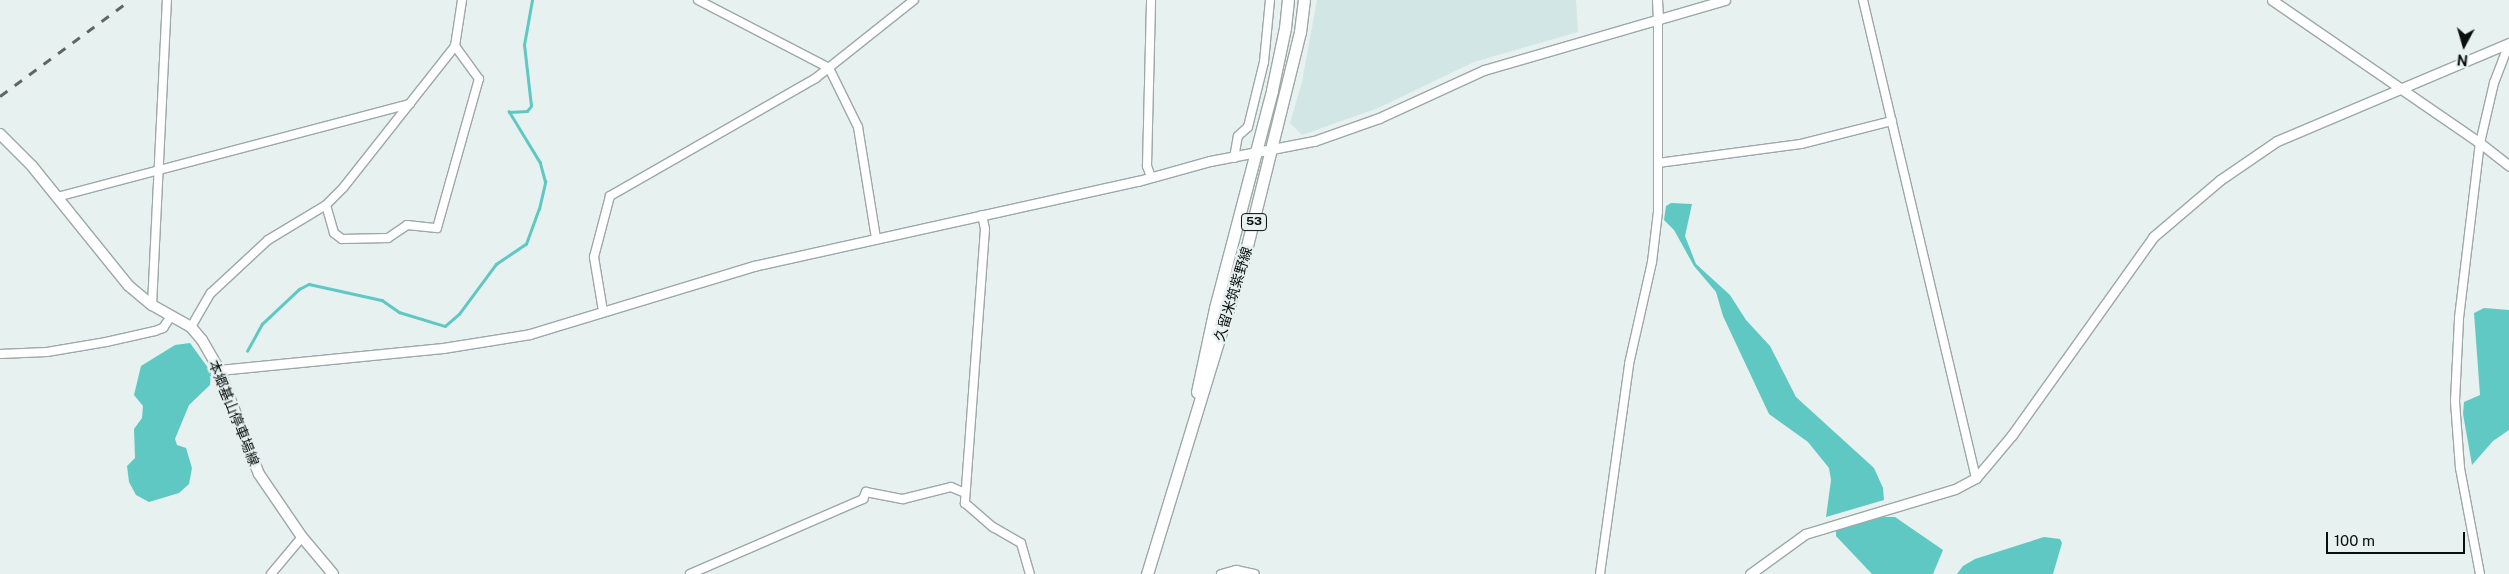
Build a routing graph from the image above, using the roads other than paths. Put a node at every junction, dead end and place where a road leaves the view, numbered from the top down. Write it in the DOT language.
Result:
graph roads {
  1 [pos="167,0"];
  2 [pos="462,0"];
  3 [pos="698,0"];
  4 [pos="914,0"];
  5 [pos="1151,0"];
  6 [pos="1270,0"];
  7 [pos="1288,0"];
  8 [pos="1304,0"];
  9 [pos="1657,0"];
  10 [pos="1725,0"];
  11 [pos="1863,0"];
  12 [pos="2272,0"];
  13 [pos="1658,20"];
  14 [pos="2509,44"];
  15 [pos="455,46"];
  16 [pos="829,68"];
  17 [pos="2401,88"];
  18 [pos="410,104"];
  19 [pos="1892,122"];
  20 [pos="0,134"];
  21 [pos="2480,143"];
  22 [pos="1273,150"];
  23 [pos="1257,152"];
  24 [pos="1234,158"];
  25 [pos="1658,162"];
  26 [pos="2509,166"];
  27 [pos="158,169"];
  28 [pos="1151,177"];
  29 [pos="57,197"];
  30 [pos="326,205"];
  31 [pos="982,215"];
  32 [pos="876,238"];
  33 [pos="152,305"];
  34 [pos="603,311"];
  35 [pos="171,316"];
  36 [pos="191,327"];
  37 [pos="0,354"];
  38 [pos="219,370"];
  39 [pos="1189,440"];
  40 [pos="1976,478"];
  41 [pos="965,493"];
  42 [pos="302,537"];
  43 [pos="271,574"];
  44 [pos="333,574"];
  45 [pos="690,574"];
  46 [pos="1030,574"];
  47 [pos="1147,574"];
  48 [pos="1221,574"];
  49 [pos="1255,574"];
  50 [pos="1600,574"];
  51 [pos="1750,574"];
  52 [pos="2480,574"];
  1 -- 27 [label="street"];
  2 -- 15 [label="street"];
  3 -- 16 [label="street"];
  4 -- 16 [label="street"];
  5 -- 28 [label="street"];
  6 -- 24 [label="street"];
  7 -- 23 [label="main road, 久留米筑紫野線 / 53"];
  8 -- 22 [label="main road, 久留米筑紫野線 / 53"];
  9 -- 13 [label="street"];
  10 -- 13 [label="street"];
  11 -- 19 [label="street"];
  12 -- 17 [label="street"];
  13 -- 22 [label="street"];
  13 -- 25 [label="street"];
  14 -- 17 [label="street"];
  14 -- 21 [label="street"];
  15 -- 18 [label="street"];
  15 -- 30 [label="street"];
  16 -- 32 [label="street"];
  16 -- 34 [label="street"];
  17 -- 21 [label="street"];
  17 -- 40 [label="street"];
  18 -- 27 [label="street"];
  18 -- 30 [label="street"];
  19 -- 25 [label="street"];
  19 -- 40 [label="street"];
  20 -- 29 [label="main road, 本郷基山停車場線"];
  21 -- 26 [label="street"];
  21 -- 52 [label="street"];
  22 -- 23 [label="street"];
  22 -- 39 [label="main road, 久留米筑紫野線 / 53"];
  23 -- 24 [label="street"];
  23 -- 39 [label="main road, 久留米筑紫野線 / 53"];
  24 -- 28 [label="street"];
  25 -- 50 [label="street"];
  27 -- 29 [label="street"];
  27 -- 33 [label="street"];
  28 -- 31 [label="street"];
  29 -- 33 [label="main road, 本郷基山停車場線"];
  30 -- 36 [label="street"];
  31 -- 32 [label="street"];
  31 -- 41 [label="street"];
  32 -- 34 [label="street"];
  33 -- 35 [label="main road, 本郷基山停車場線"];
  34 -- 38 [label="street"];
  35 -- 36 [label="main road, 本郷基山停車場線"];
  35 -- 37 [label="street"];
  36 -- 38 [label="main road, 本郷基山停車場線"];
  38 -- 42 [label="main road, 本郷基山停車場線"];
  39 -- 47 [label="main road, 久留米筑紫野線 / 53"];
  40 -- 51 [label="street"];
  41 -- 45 [label="street"];
  41 -- 46 [label="street"];
  42 -- 43 [label="street"];
  42 -- 44 [label="main road, 本郷基山停車場線"];
  48 -- 49 [label="street"];
}
